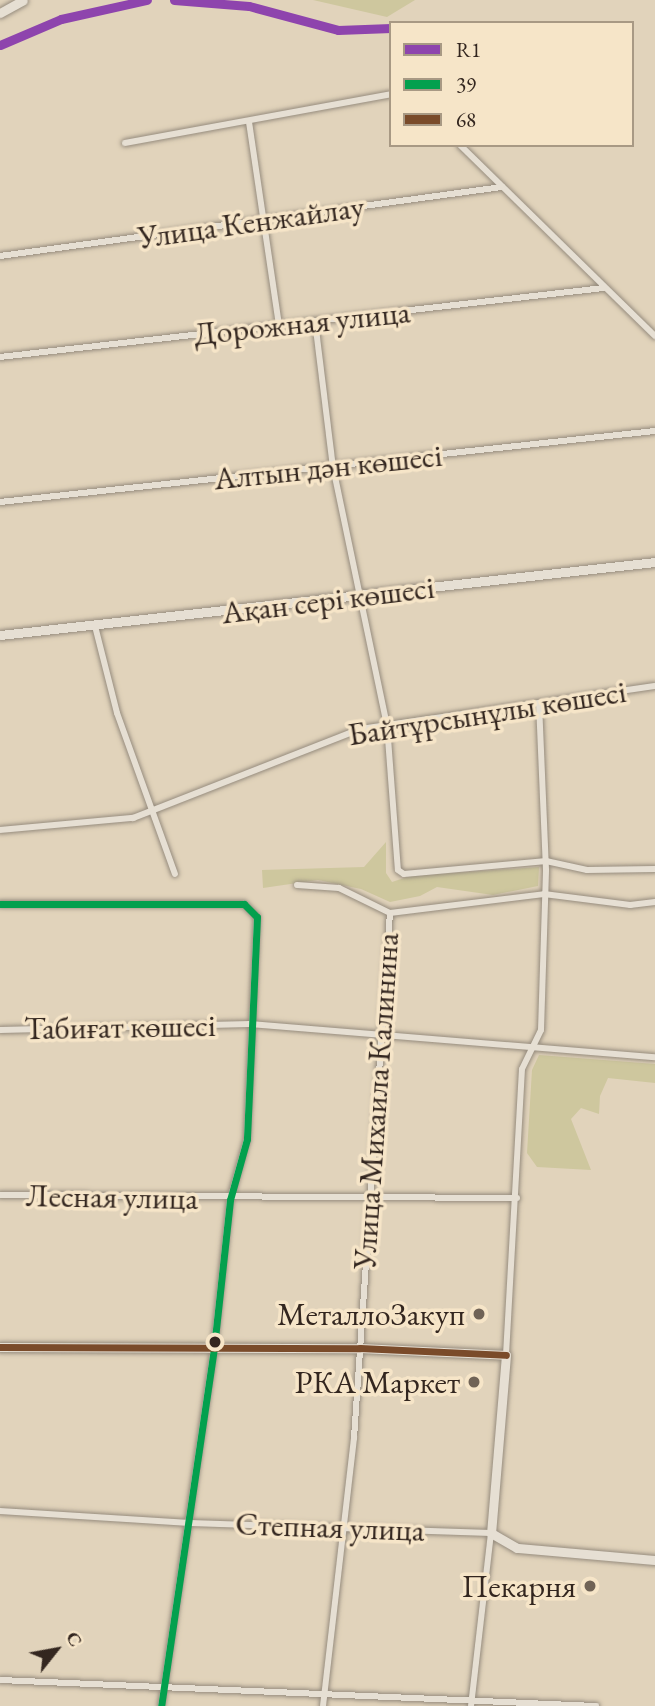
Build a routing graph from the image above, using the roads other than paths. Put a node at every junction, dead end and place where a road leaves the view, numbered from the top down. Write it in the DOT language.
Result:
graph roads {
  1 [pos="23,0"];
  2 [pos="0,13"];
  3 [pos="389,94"];
  4 [pos="249,122"];
  5 [pos="125,143"];
  6 [pos="462,147"];
  7 [pos="502,187"];
  8 [pos="263,222"];
  9 [pos="0,256"];
  10 [pos="604,288"];
  11 [pos="315,321"];
  12 [pos="279,325"];
  13 [pos="655,336"];
  14 [pos="0,357"];
  15 [pos="655,431"];
  16 [pos="333,467"];
  17 [pos="0,502"];
  18 [pos="655,562"];
  19 [pos="359,597"];
  20 [pos="95,626"];
  21 [pos="0,635"];
  22 [pos="655,686"];
  23 [pos="539,705"];
  24 [pos="387,725"];
  25 [pos="153,811"];
  26 [pos="0,830"];
  27 [pos="546,861"];
  28 [pos="655,869"];
  29 [pos="174,874"];
  30 [pos="297,885"];
  31 [pos="544,894"];
  32 [pos="655,902"];
  33 [pos="0,904"];
  34 [pos="390,913"];
  35 [pos="250,1024"];
  36 [pos="0,1030"];
  37 [pos="381,1038"];
  38 [pos="534,1045"];
  39 [pos="655,1056"];
  40 [pos="0,1195"];
  41 [pos="369,1196"];
  42 [pos="517,1198"];
  43 [pos="230,1200"];
  44 [pos="0,1348"];
  45 [pos="214,1348"];
  46 [pos="359,1348"];
  47 [pos="506,1354"];
  48 [pos="0,1511"];
  49 [pos="190,1523"];
  50 [pos="344,1527"];
  51 [pos="491,1533"];
  52 [pos="655,1560"];
  53 [pos="0,1680"];
  54 [pos="162,1685"];
  55 [pos="323,1696"];
  56 [pos="471,1702"];
  57 [pos="161,1706"];
  58 [pos="323,1706"];
  59 [pos="596,1706"];
  1 -- 2 [label="street"];
  3 -- 4 [label="street"];
  4 -- 5 [label="street"];
  4 -- 8 [label="street"];
  6 -- 7 [label="street"];
  7 -- 8 [label="street, Улица Кенжайлау"];
  7 -- 10 [label="street"];
  8 -- 9 [label="street, Улица Кенжайлау"];
  8 -- 12 [label="street"];
  10 -- 11 [label="street, Дорожная улица"];
  10 -- 13 [label="street"];
  11 -- 12 [label="street, Дорожная улица"];
  11 -- 16 [label="street"];
  12 -- 14 [label="street, Дорожная улица"];
  15 -- 16 [label="street, Алтын дән көшесі"];
  16 -- 17 [label="street, Алтын дән көшесі"];
  16 -- 19 [label="street"];
  18 -- 19 [label="street, Ақан сері көшесі"];
  19 -- 20 [label="street, Ақан сері көшесі"];
  19 -- 24 [label="street"];
  20 -- 21 [label="street, Ақан сері көшесі"];
  20 -- 25 [label="street"];
  22 -- 23 [label="street, Байтұрсынұлы көшесі"];
  23 -- 24 [label="street, Байтұрсынұлы көшесі"];
  23 -- 27 [label="street"];
  24 -- 25 [label="street, Байтұрсынұлы көшесі"];
  24 -- 27 [label="street"];
  25 -- 26 [label="street, Байтұрсынұлы көшесі"];
  25 -- 29 [label="street"];
  27 -- 28 [label="street"];
  27 -- 31 [label="street"];
  30 -- 34 [label="street"];
  31 -- 32 [label="street"];
  31 -- 34 [label="street"];
  31 -- 38 [label="street"];
  33 -- 35 [label="street"];
  34 -- 37 [label="street, Улица Михаила Калинина"];
  35 -- 36 [label="street, Табиғат көшесі"];
  35 -- 37 [label="street, Табиғат көшесі"];
  35 -- 43 [label="street"];
  37 -- 38 [label="street, Табиғат көшесі"];
  37 -- 41 [label="street, Улица Михаила Калинина"];
  38 -- 39 [label="street, Табиғат көшесі"];
  38 -- 42 [label="street"];
  40 -- 43 [label="street, Лесная улица"];
  41 -- 42 [label="street, Лесная улица"];
  41 -- 43 [label="street, Лесная улица"];
  41 -- 46 [label="street, Улица Михаила Калинина"];
  42 -- 47 [label="street"];
  43 -- 45 [label="street"];
  44 -- 45 [label="street"];
  45 -- 46 [label="street"];
  45 -- 49 [label="street"];
  46 -- 47 [label="street"];
  46 -- 50 [label="street, Улица Михаила Калинина"];
  47 -- 51 [label="street"];
  48 -- 49 [label="street, Степная улица"];
  49 -- 50 [label="street, Степная улица"];
  49 -- 54 [label="street"];
  50 -- 51 [label="street, Степная улица"];
  50 -- 55 [label="street, Улица Михаила Калинина"];
  51 -- 52 [label="street, Степная улица"];
  51 -- 56 [label="street"];
  53 -- 54 [label="street"];
  54 -- 55 [label="street"];
  54 -- 57 [label="street"];
  55 -- 56 [label="street"];
  55 -- 58 [label="street, Улица Михаила Калинина"];
  56 -- 59 [label="street"];
}
